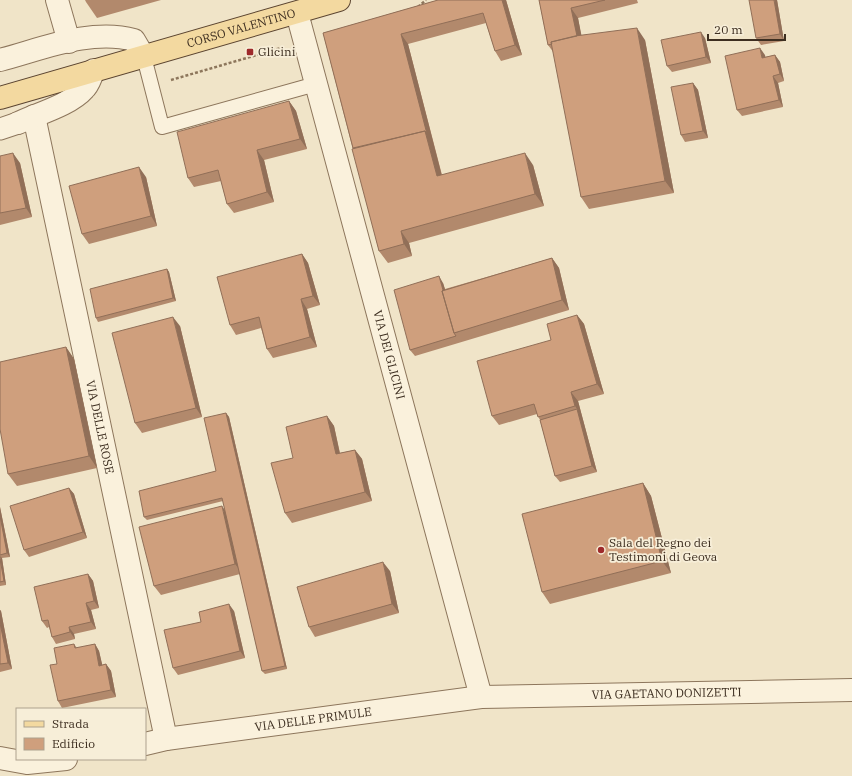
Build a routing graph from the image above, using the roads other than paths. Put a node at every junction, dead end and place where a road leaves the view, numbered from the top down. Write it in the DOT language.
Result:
graph roads {
  1 [pos="57,0"];
  2 [pos="338,0"];
  3 [pos="297,13"];
  4 [pos="68,42"];
  5 [pos="144,56"];
  6 [pos="0,60"];
  7 [pos="94,70"];
  8 [pos="316,84"];
  9 [pos="0,98"];
  10 [pos="17,122"];
  11 [pos="852,690"];
  12 [pos="481,697"];
  13 [pos="166,739"];
  14 [pos="146,744"];
  15 [pos="0,758"];
  16 [pos="56,760"];
  1 -- 4 [label="street"];
  2 -- 3 [label="main road, CORSO VALENTINO"];
  3 -- 5 [label="main road, CORSO VALENTINO"];
  3 -- 8 [label="street, VIA DEI GLICINI"];
  4 -- 5 [label="street"];
  4 -- 6 [label="street"];
  5 -- 7 [label="main road, CORSO VALENTINO"];
  5 -- 8 [label="lane"];
  7 -- 9 [label="main road, CORSO VALENTINO"];
  7 -- 10 [label="street"];
  8 -- 12 [label="street, VIA DEI GLICINI"];
  10 -- 13 [label="street, VIA DELLE ROSE"];
  11 -- 12 [label="street, VIA GAETANO DONIZETTI"];
  12 -- 13 [label="street, VIA DELLE PRIMULE"];
  13 -- 14 [label="street, VIA DELLE PRIMULE"];
  15 -- 16 [label="street"];
}
